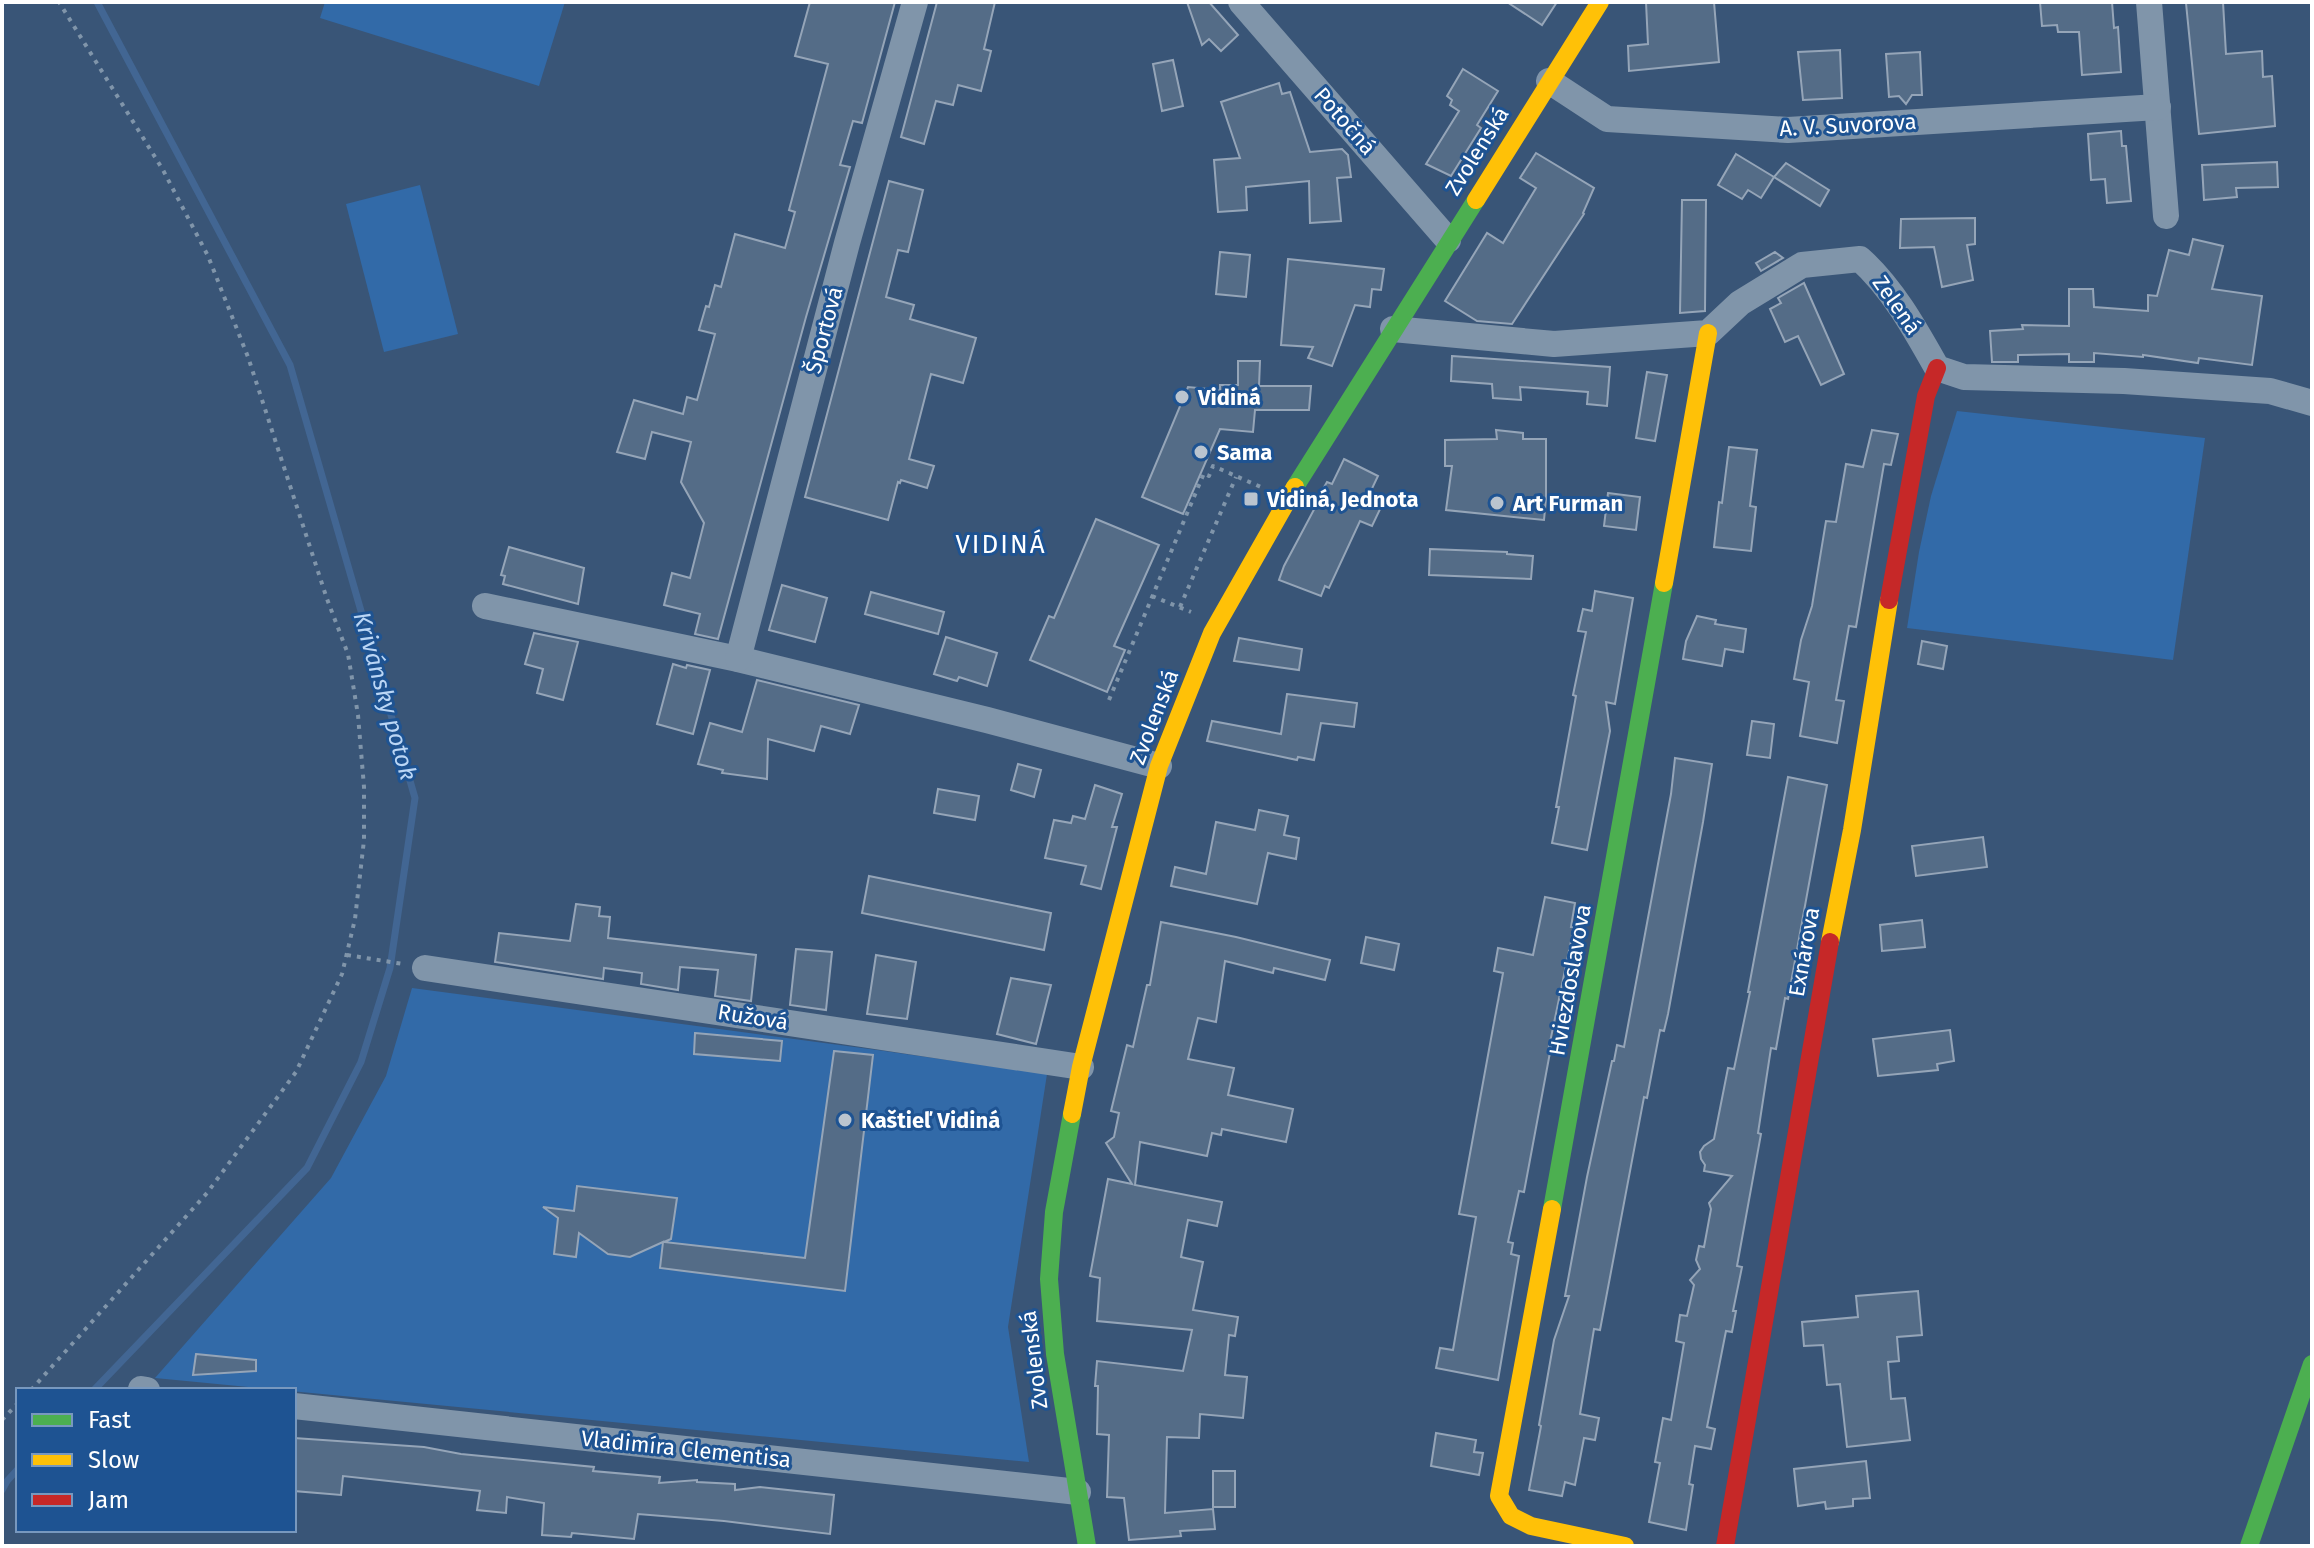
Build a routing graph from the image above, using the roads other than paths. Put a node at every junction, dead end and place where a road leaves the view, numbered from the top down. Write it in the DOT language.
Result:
graph roads {
  1 [pos="915,2"];
  2 [pos="1241,2"];
  3 [pos="1600,2"];
  4 [pos="2149,2"];
  5 [pos="1549,81"];
  6 [pos="2158,107"];
  7 [pos="2166,216"];
  8 [pos="1448,240"];
  9 [pos="1393,329"];
  10 [pos="1708,333"];
  11 [pos="1937,368"];
  12 [pos="2312,403"];
  13 [pos="485,606"];
  14 [pos="738,659"];
  15 [pos="1159,766"];
  16 [pos="416,966"];
  17 [pos="1081,1067"];
  18 [pos="2312,1364"];
  19 [pos="296,1406"];
  20 [pos="1078,1492"];
  21 [pos="1087,1546"];
  22 [pos="1625,1546"];
  23 [pos="1725,1546"];
  24 [pos="2249,1546"];
  1 -- 14 [label="street, Športová"];
  2 -- 8 [label="street, Potočná"];
  3 -- 5 [label="street, Zvolenská"];
  4 -- 6 [label="street"];
  5 -- 6 [label="street, A. V. Suvorova"];
  5 -- 8 [label="street, Zvolenská"];
  6 -- 7 [label="street"];
  8 -- 9 [label="street, Zvolenská"];
  9 -- 10 [label="street"];
  9 -- 15 [label="street, Zvolenská"];
  10 -- 11 [label="street, Zelená"];
  10 -- 22 [label="street, Hviezdoslavova"];
  11 -- 12 [label="street"];
  11 -- 23 [label="street, Exnárova"];
  13 -- 14 [label="street"];
  14 -- 15 [label="street"];
  15 -- 17 [label="street, Zvolenská"];
  16 -- 17 [label="street, Ružová"];
  17 -- 20 [label="street, Zvolenská"];
  18 -- 24 [label="street"];
  19 -- 20 [label="street, Vladimíra Clementisa"];
  20 -- 21 [label="street, Zvolenská"];
}
